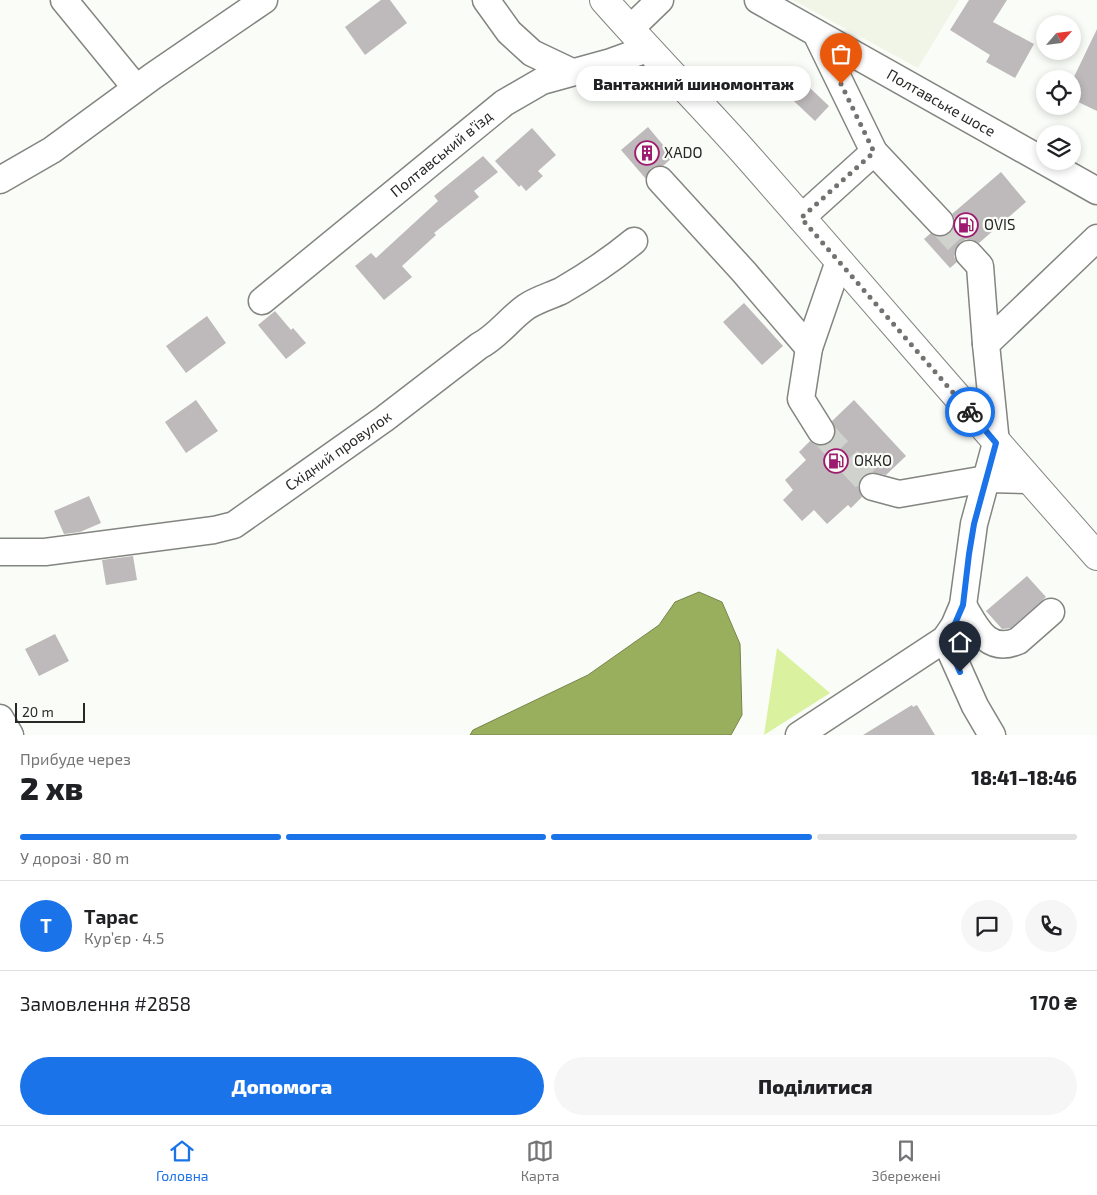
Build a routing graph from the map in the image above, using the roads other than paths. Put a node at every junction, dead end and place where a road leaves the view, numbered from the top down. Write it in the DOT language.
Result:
graph roads {
  1 [pos="64,0"];
  2 [pos="264,0"];
  3 [pos="486,0"];
  4 [pos="604,0"];
  5 [pos="660,0"];
  6 [pos="758,0"];
  7 [pos="816,33"];
  8 [pos="639,39"];
  9 [pos="572,72"];
  10 [pos="136,88"];
  11 [pos="874,152"];
  12 [pos="0,180"];
  13 [pos="660,180"];
  14 [pos="1097,191"];
  15 [pos="801,218"];
  16 [pos="940,222"];
  17 [pos="1097,238"];
  18 [pos="634,241"];
  19 [pos="969,254"];
  20 [pos="839,261"];
  21 [pos="262,301"];
  22 [pos="986,344"];
  23 [pos="810,348"];
  24 [pos="821,431"];
  25 [pos="996,443"];
  26 [pos="986,479"];
  27 [pos="1030,480"];
  28 [pos="873,487"];
  29 [pos="0,552"];
  30 [pos="1097,556"];
  31 [pos="963,605"];
  32 [pos="1051,612"];
  33 [pos="945,638"];
  34 [pos="0,718"];
  35 [pos="10,735"];
  36 [pos="799,735"];
  37 [pos="992,735"];
  1 -- 10 [label="street"];
  2 -- 10 [label="street"];
  3 -- 9 [label="street"];
  4 -- 8 [label="highway"];
  5 -- 8 [label="street"];
  6 -- 7 [label="street, Полтавське шосе"];
  7 -- 11 [label="street"];
  7 -- 14 [label="street, Полтавське шосе"];
  8 -- 9 [label="street, Полтавський в’їзд"];
  8 -- 15 [label="highway"];
  9 -- 21 [label="street, Полтавський в’їзд"];
  10 -- 12 [label="street"];
  11 -- 15 [label="street"];
  11 -- 16 [label="street"];
  13 -- 23 [label="street"];
  15 -- 20 [label="highway"];
  17 -- 22 [label="street"];
  18 -- 29 [label="street, Східний провулок"];
  19 -- 22 [label="street"];
  20 -- 23 [label="street"];
  20 -- 25 [label="highway"];
  22 -- 25 [label="street"];
  23 -- 24 [label="street"];
  25 -- 26 [label="street"];
  25 -- 27 [label="highway"];
  26 -- 27 [label="street"];
  26 -- 28 [label="street"];
  26 -- 31 [label="street"];
  27 -- 30 [label="highway"];
  31 -- 32 [label="street"];
  31 -- 33 [label="street"];
  33 -- 36 [label="street"];
  33 -- 37 [label="street"];
  34 -- 35 [label="street"];
}
